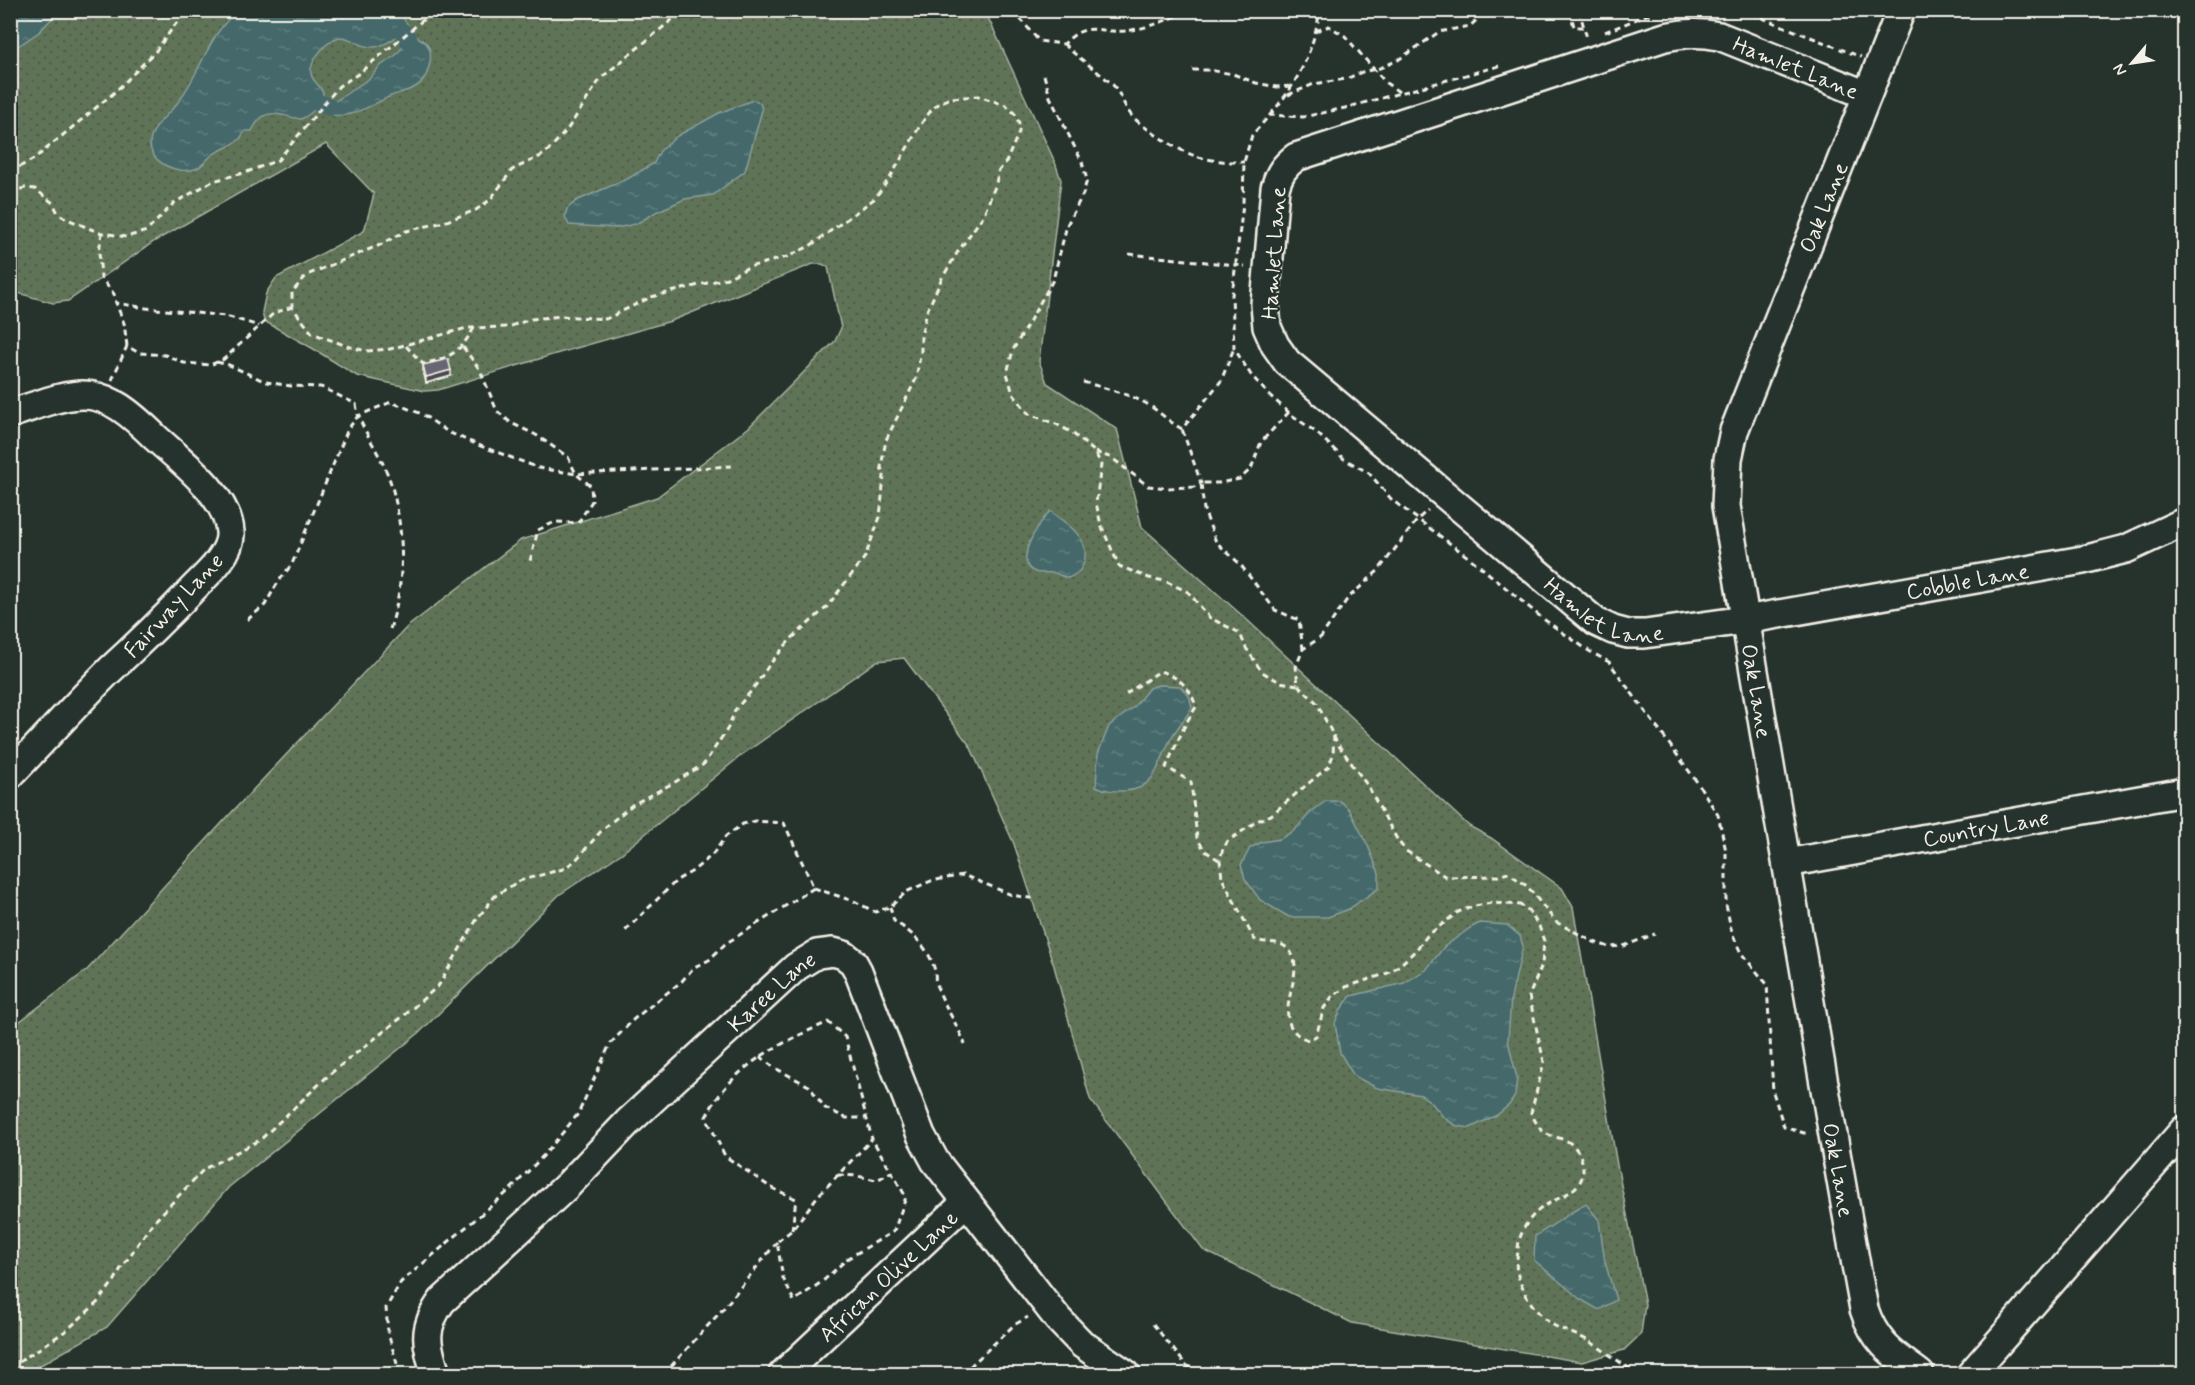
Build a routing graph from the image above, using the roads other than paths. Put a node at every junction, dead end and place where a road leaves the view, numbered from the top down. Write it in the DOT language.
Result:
graph roads {
  1 [pos="1901,10"];
  2 [pos="1867,95"];
  3 [pos="10,414"];
  4 [pos="2184,522"];
  5 [pos="1745,620"];
  6 [pos="10,775"];
  7 [pos="2184,792"];
  8 [pos="1787,863"];
  9 [pos="2184,1130"];
  10 [pos="966,1202"];
  11 [pos="436,1374"];
  12 [pos="783,1374"];
  13 [pos="1126,1374"];
  14 [pos="1920,1374"];
  15 [pos="1971,1374"];
  1 -- 2 [label="street, Oak Lane"];
  2 -- 5 [label="street, Oak Lane"];
  2 -- 5 [label="street, Hamlet Lane"];
  3 -- 6 [label="street, Fairway Lane"];
  4 -- 5 [label="street, Cobble Lane"];
  5 -- 8 [label="street, Oak Lane"];
  7 -- 8 [label="street, Country Lane"];
  8 -- 14 [label="street, Oak Lane"];
  9 -- 15 [label="street"];
  10 -- 11 [label="street, Karee Lane"];
  10 -- 12 [label="street, African Olive Lane"];
  10 -- 13 [label="street, Karee Lane"];
}
